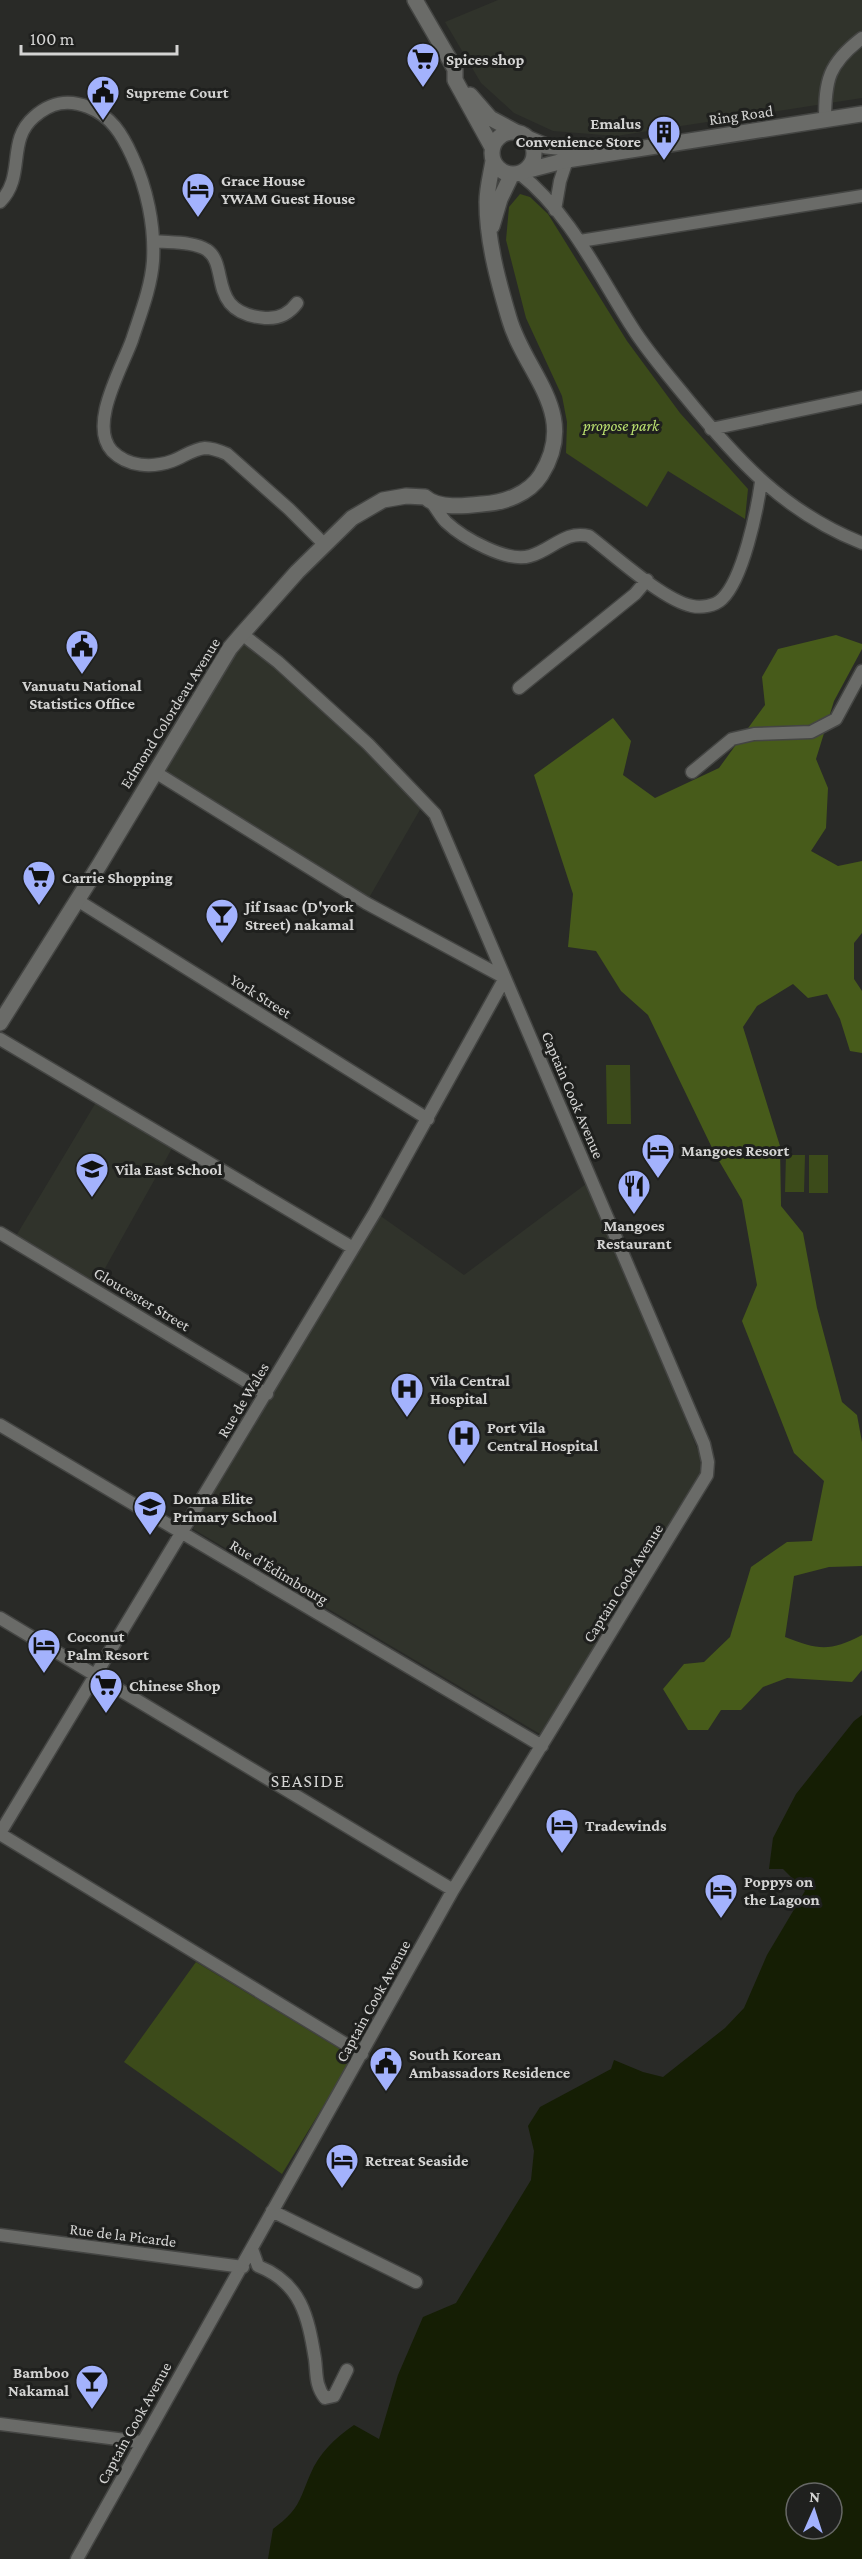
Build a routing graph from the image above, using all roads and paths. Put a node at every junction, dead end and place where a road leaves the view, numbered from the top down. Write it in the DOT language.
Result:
graph roads {
  1 [pos="414,0"];
  2 [pos="862,38"];
  3 [pos="455,80"];
  4 [pos="862,114"];
  5 [pos="825,122"];
  6 [pos="522,135"];
  7 [pos="625,152"];
  8 [pos="492,154"];
  9 [pos="567,160"];
  10 [pos="518,173"];
  11 [pos="862,196"];
  12 [pos="0,202"];
  13 [pos="555,210"];
  14 [pos="489,238"];
  15 [pos="153,241"];
  16 [pos="580,242"];
  17 [pos="297,303"];
  18 [pos="862,397"];
  19 [pos="711,429"];
  20 [pos="761,482"];
  21 [pos="432,503"];
  22 [pos="862,543"];
  23 [pos="324,544"];
  24 [pos="646,580"];
  25 [pos="242,634"];
  26 [pos="862,671"];
  27 [pos="519,688"];
  28 [pos="154,772"];
  29 [pos="692,772"];
  30 [pos="77,900"];
  31 [pos="506,978"];
  32 [pos="0,1023"];
  33 [pos="0,1039"];
  34 [pos="428,1119"];
  35 [pos="0,1233"];
  36 [pos="353,1248"];
  37 [pos="267,1394"];
  38 [pos="0,1425"];
  39 [pos="182,1534"];
  40 [pos="0,1617"];
  41 [pos="94,1675"];
  42 [pos="542,1746"];
  43 [pos="0,1834"];
  44 [pos="453,1890"];
  45 [pos="362,2054"];
  46 [pos="272,2211"];
  47 [pos="0,2235"];
  48 [pos="252,2249"];
  49 [pos="243,2267"];
  50 [pos="416,2282"];
  51 [pos="347,2370"];
  52 [pos="0,2424"];
  53 [pos="141,2442"];
  54 [pos="77,2559"];
  1 -- 3 [label="street, Ring Road"];
  2 -- 5 [label="street"];
  3 -- 6 [label="street, Ring Road"];
  3 -- 8 [label="street, Ring Road"];
  4 -- 5 [label="street, Ring Road"];
  5 -- 7 [label="street, Ring Road"];
  6 -- 7 [label="street, Ring Road"];
  6 -- 8 [label="street"];
  6 -- 10 [label="street"];
  7 -- 9 [label="street, Ring Road"];
  8 -- 10 [label="street"];
  8 -- 14 [label="street, Edmond Colordeau Avenue"];
  9 -- 10 [label="street, Ring Road"];
  9 -- 13 [label="street"];
  10 -- 13 [label="street"];
  10 -- 14 [label="street"];
  11 -- 16 [label="street"];
  12 -- 15 [label="street"];
  13 -- 16 [label="street"];
  14 -- 21 [label="street, Edmond Colordeau Avenue"];
  15 -- 17 [label="street"];
  15 -- 23 [label="street"];
  16 -- 19 [label="street"];
  18 -- 19 [label="street"];
  19 -- 20 [label="street"];
  20 -- 22 [label="street"];
  20 -- 24 [label="street"];
  21 -- 23 [label="street, Edmond Colordeau Avenue"];
  21 -- 24 [label="street"];
  23 -- 25 [label="street, Edmond Colordeau Avenue"];
  24 -- 27 [label="street"];
  25 -- 28 [label="street, Edmond Colordeau Avenue"];
  25 -- 31 [label="street, Captain Cook Avenue"];
  26 -- 29 [label="street"];
  28 -- 30 [label="street, Edmond Colordeau Avenue"];
  28 -- 31 [label="street"];
  30 -- 32 [label="street, Edmond Colordeau Avenue"];
  30 -- 34 [label="street, York Street"];
  31 -- 34 [label="street, Rue de Wales"];
  31 -- 42 [label="street, Captain Cook Avenue"];
  33 -- 36 [label="street"];
  34 -- 36 [label="street, Rue de Wales"];
  35 -- 37 [label="street, Gloucester Street"];
  36 -- 37 [label="street, Rue de Wales"];
  37 -- 39 [label="street, Rue de Wales"];
  38 -- 39 [label="street, Rue d'Édimbourg"];
  39 -- 41 [label="street, Rue de Wales"];
  39 -- 42 [label="street, Rue d'Édimbourg"];
  40 -- 41 [label="street"];
  41 -- 43 [label="street, Rue de Wales"];
  41 -- 44 [label="street"];
  42 -- 44 [label="street, Captain Cook Avenue"];
  43 -- 45 [label="street"];
  44 -- 45 [label="street, Captain Cook Avenue"];
  45 -- 46 [label="street, Captain Cook Avenue"];
  46 -- 48 [label="street, Captain Cook Avenue"];
  46 -- 50 [label="street"];
  47 -- 49 [label="street, Rue de la Picarde"];
  48 -- 49 [label="street, Captain Cook Avenue"];
  48 -- 51 [label="street"];
  49 -- 53 [label="street, Captain Cook Avenue"];
  52 -- 53 [label="street"];
  53 -- 54 [label="street, Captain Cook Avenue"];
}
